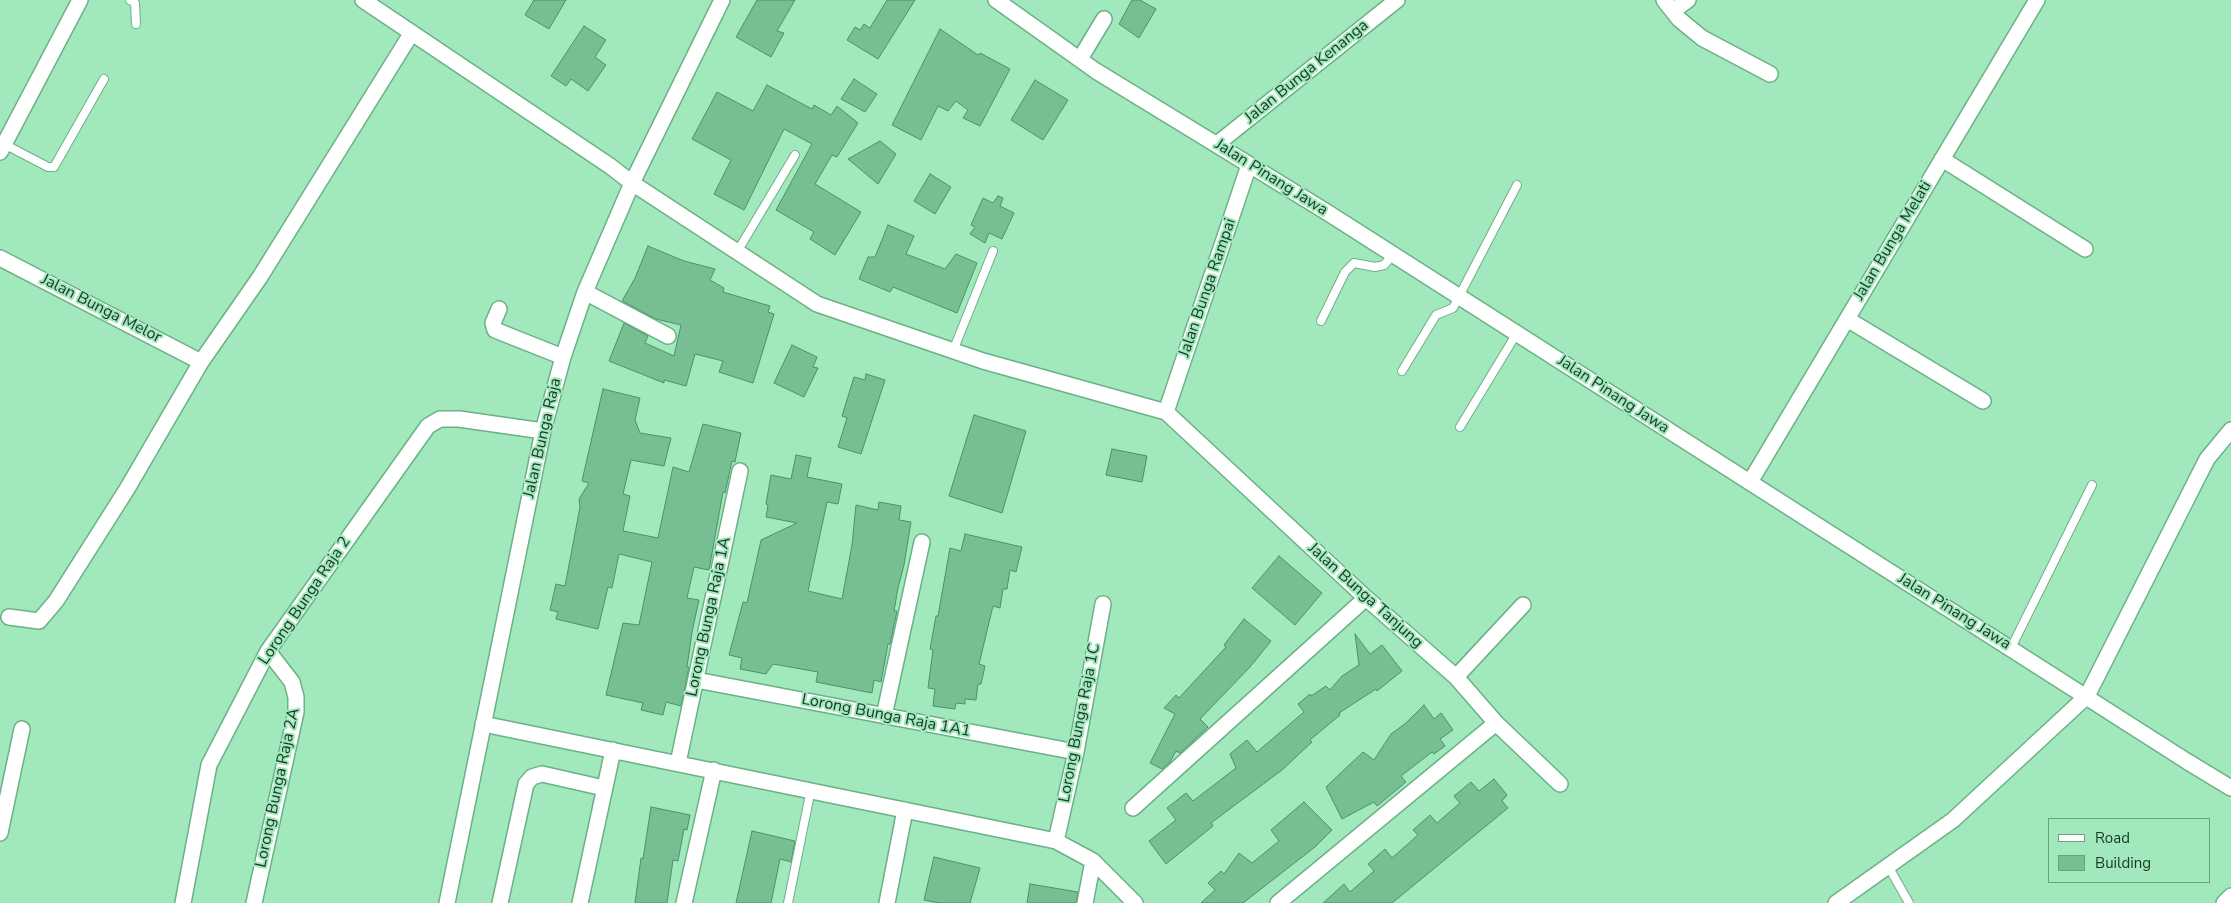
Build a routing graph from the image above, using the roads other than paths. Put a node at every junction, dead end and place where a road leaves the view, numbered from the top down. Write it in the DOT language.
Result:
graph roads {
  1 [pos="80,0"];
  2 [pos="130,0"];
  3 [pos="362,0"];
  4 [pos="722,0"];
  5 [pos="996,0"];
  6 [pos="1397,0"];
  7 [pos="1688,0"];
  8 [pos="2037,0"];
  9 [pos="1668,6"];
  10 [pos="1104,18"];
  11 [pos="136,24"];
  12 [pos="411,34"];
  13 [pos="1080,59"];
  14 [pos="1770,74"];
  15 [pos="104,79"];
  16 [pos="1217,144"];
  17 [pos="2,148"];
  18 [pos="795,155"];
  19 [pos="1942,159"];
  20 [pos="1249,165"];
  21 [pos="632,183"];
  22 [pos="1517,185"];
  23 [pos="2085,249"];
  24 [pos="994,251"];
  25 [pos="737,252"];
  26 [pos="1392,256"];
  27 [pos="0,258"];
  28 [pos="585,292"];
  29 [pos="1458,296"];
  30 [pos="499,309"];
  31 [pos="1847,319"];
  32 [pos="1321,321"];
  33 [pos="1517,334"];
  34 [pos="668,336"];
  35 [pos="953,351"];
  36 [pos="563,357"];
  37 [pos="201,362"];
  38 [pos="1402,371"];
  39 [pos="1983,401"];
  40 [pos="1166,412"];
  41 [pos="1460,427"];
  42 [pos="2231,430"];
  43 [pos="543,431"];
  44 [pos="740,471"];
  45 [pos="1750,482"];
  46 [pos="2092,485"];
  47 [pos="922,542"];
  48 [pos="1366,598"];
  49 [pos="1103,604"];
  50 [pos="1523,605"];
  51 [pos="9,617"];
  52 [pos="2011,648"];
  53 [pos="268,651"];
  54 [pos="1456,677"];
  55 [pos="696,680"];
  56 [pos="2087,696"];
  57 [pos="884,716"];
  58 [pos="1496,723"];
  59 [pos="483,724"];
  60 [pos="22,729"];
  61 [pos="613,750"];
  62 [pos="1076,752"];
  63 [pos="678,763"];
  64 [pos="714,770"];
  65 [pos="1560,784"];
  66 [pos="604,788"];
  67 [pos="2231,788"];
  68 [pos="811,789"];
  69 [pos="1133,808"];
  70 [pos="905,810"];
  71 [pos="0,833"];
  72 [pos="1056,840"];
  73 [pos="1093,861"];
  74 [pos="1888,866"];
  75 [pos="2231,896"];
  76 [pos="1843,901"];
  77 [pos="183,903"];
  78 [pos="254,903"];
  79 [pos="449,903"];
  80 [pos="500,903"];
  81 [pos="580,903"];
  82 [pos="684,903"];
  83 [pos="788,903"];
  84 [pos="887,903"];
  85 [pos="1085,903"];
  86 [pos="1135,903"];
  87 [pos="1278,903"];
  88 [pos="1909,903"];
  89 [pos="2224,903"];
  1 -- 17 [label="street"];
  2 -- 11 [label="lane"];
  3 -- 12 [label="street"];
  4 -- 21 [label="street, Jalan Bunga Raja"];
  5 -- 13 [label="street, Jalan Pinang Jawa"];
  6 -- 16 [label="street, Jalan Bunga Kenanga"];
  7 -- 9 [label="street"];
  8 -- 19 [label="street, Jalan Bunga Melati"];
  9 -- 14 [label="street"];
  10 -- 13 [label="street"];
  12 -- 21 [label="street"];
  12 -- 37 [label="street"];
  13 -- 16 [label="street, Jalan Pinang Jawa"];
  15 -- 17 [label="lane"];
  16 -- 20 [label="street, Jalan Pinang Jawa"];
  18 -- 25 [label="lane"];
  19 -- 23 [label="street"];
  19 -- 31 [label="street, Jalan Bunga Melati"];
  20 -- 26 [label="street, Jalan Pinang Jawa"];
  20 -- 40 [label="street, Jalan Bunga Rampai"];
  21 -- 25 [label="street"];
  21 -- 28 [label="street, Jalan Bunga Raja"];
  22 -- 29 [label="lane"];
  24 -- 35 [label="lane"];
  25 -- 35 [label="street"];
  26 -- 29 [label="street, Jalan Pinang Jawa"];
  26 -- 32 [label="lane"];
  27 -- 37 [label="street, Jalan Bunga Melor"];
  28 -- 34 [label="street"];
  28 -- 36 [label="street, Jalan Bunga Raja"];
  29 -- 33 [label="street, Jalan Pinang Jawa"];
  29 -- 38 [label="lane"];
  30 -- 36 [label="street"];
  31 -- 39 [label="street"];
  31 -- 45 [label="street, Jalan Bunga Melati"];
  33 -- 41 [label="lane"];
  33 -- 45 [label="street, Jalan Pinang Jawa"];
  35 -- 40 [label="street"];
  36 -- 43 [label="street, Jalan Bunga Raja"];
  37 -- 51 [label="street"];
  40 -- 48 [label="street, Jalan Bunga Tanjung"];
  42 -- 56 [label="street"];
  43 -- 53 [label="street, Lorong Bunga Raja 2"];
  43 -- 59 [label="street, Jalan Bunga Raja"];
  44 -- 55 [label="street, Lorong Bunga Raja 1A"];
  45 -- 52 [label="street, Jalan Pinang Jawa"];
  46 -- 52 [label="lane"];
  47 -- 57 [label="street"];
  48 -- 54 [label="street, Jalan Bunga Tanjung"];
  48 -- 69 [label="street"];
  49 -- 62 [label="street, Lorong Bunga Raja 1C"];
  50 -- 54 [label="street"];
  52 -- 56 [label="street, Jalan Pinang Jawa"];
  53 -- 77 [label="street, Lorong Bunga Raja 2"];
  53 -- 78 [label="street, Lorong Bunga Raja 2A"];
  54 -- 58 [label="street, Jalan Bunga Tanjung"];
  55 -- 57 [label="street, Lorong Bunga Raja 1A1"];
  55 -- 63 [label="street, Lorong Bunga Raja 1A"];
  56 -- 67 [label="street, Jalan Pinang Jawa"];
  56 -- 74 [label="street"];
  57 -- 62 [label="street, Lorong Bunga Raja 1A1"];
  58 -- 65 [label="street, Jalan Bunga Tanjung"];
  58 -- 87 [label="street"];
  59 -- 61 [label="street"];
  59 -- 79 [label="street, Jalan Bunga Raja"];
  60 -- 71 [label="street"];
  61 -- 63 [label="street"];
  61 -- 66 [label="street"];
  62 -- 72 [label="street, Lorong Bunga Raja 1C"];
  63 -- 64 [label="street"];
  64 -- 68 [label="street"];
  64 -- 82 [label="street"];
  66 -- 80 [label="street"];
  66 -- 81 [label="street"];
  68 -- 70 [label="street"];
  68 -- 83 [label="lane"];
  70 -- 72 [label="street"];
  70 -- 84 [label="street"];
  72 -- 73 [label="street"];
  73 -- 85 [label="street"];
  73 -- 86 [label="street"];
  74 -- 76 [label="street"];
  74 -- 88 [label="lane"];
  75 -- 89 [label="street"];
}
